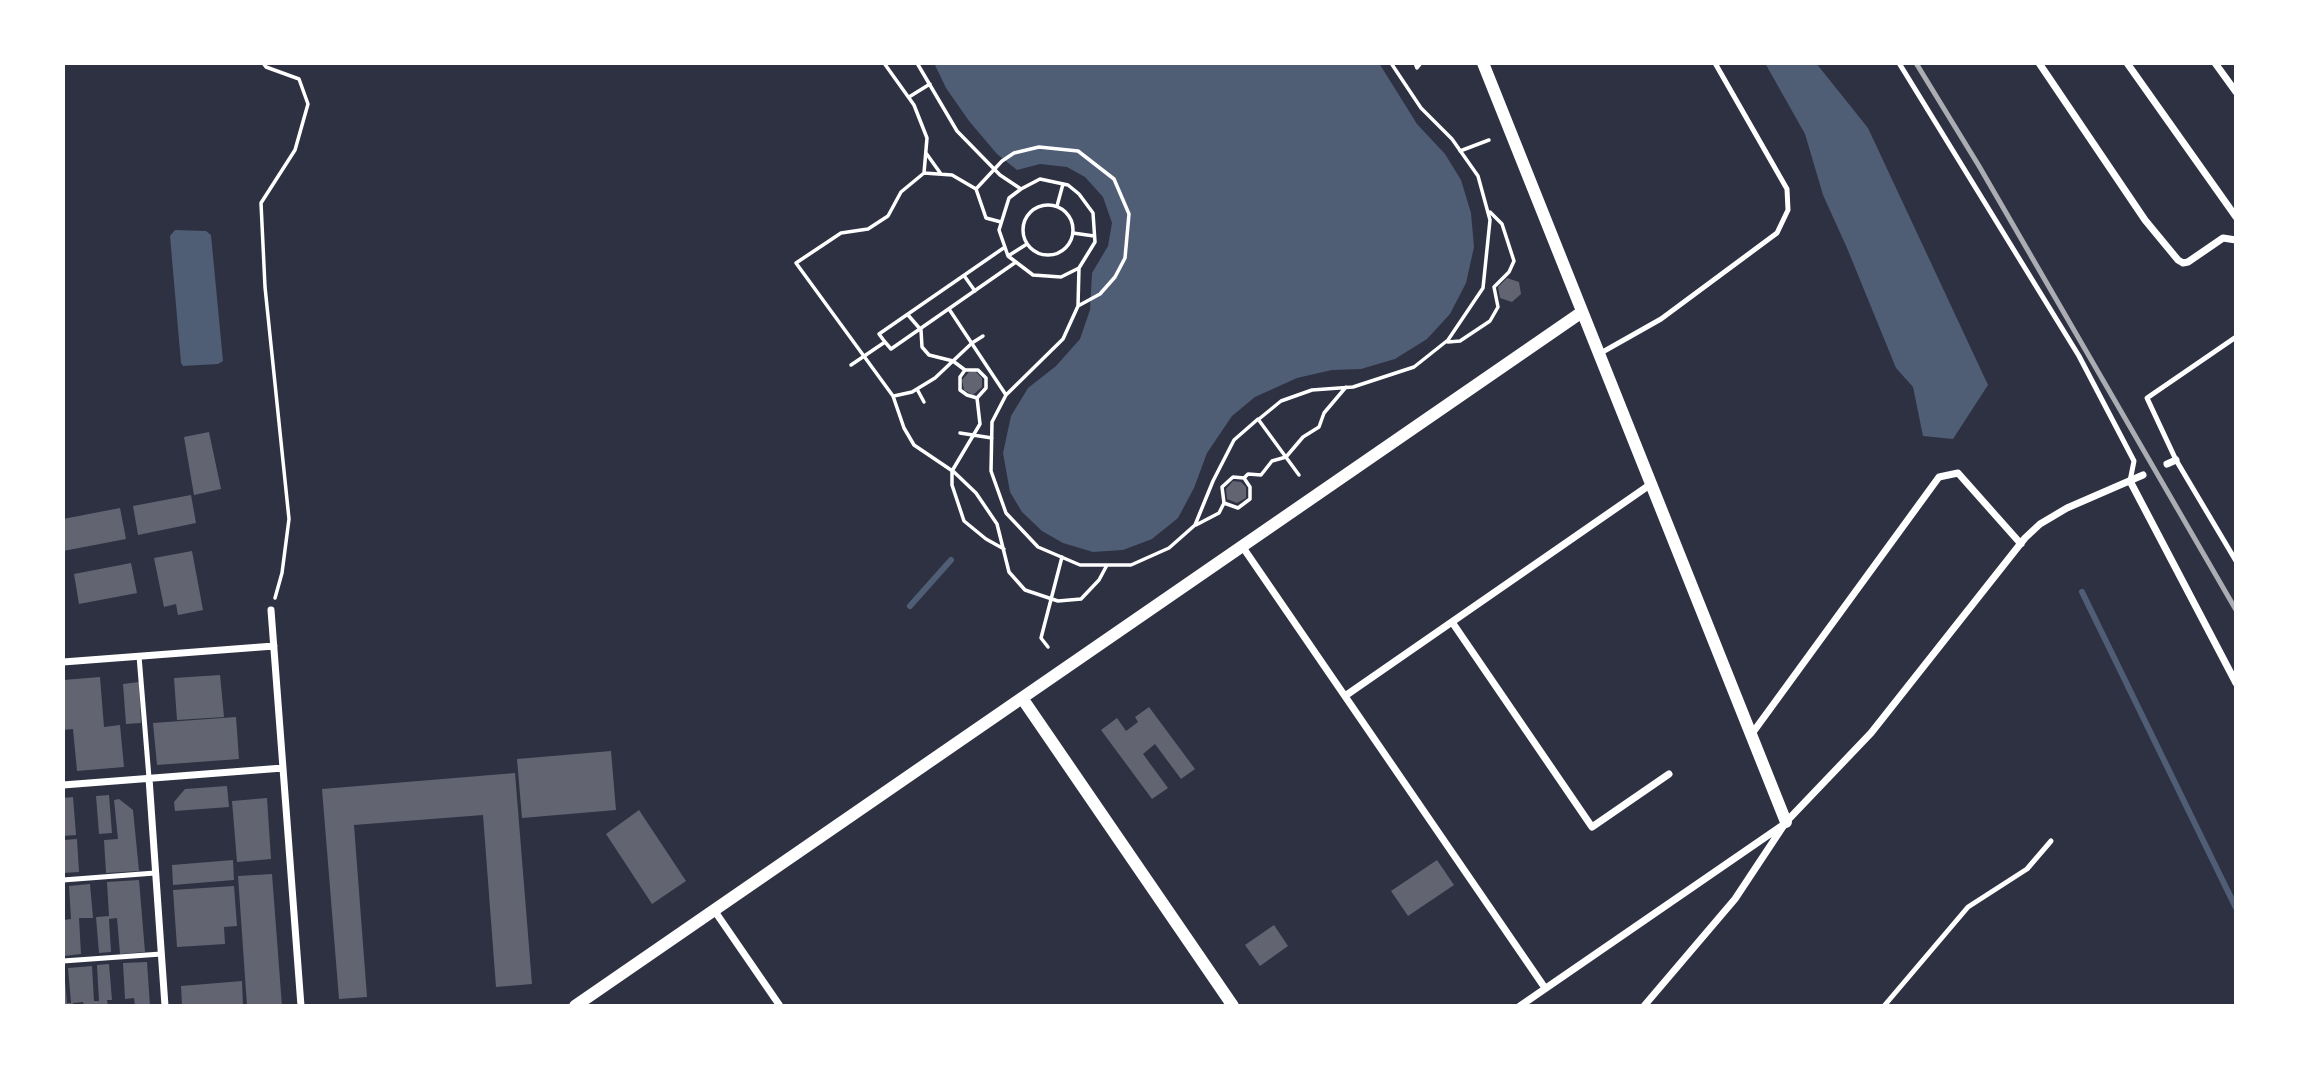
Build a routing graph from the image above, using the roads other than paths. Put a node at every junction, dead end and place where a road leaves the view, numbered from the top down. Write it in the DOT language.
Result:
graph roads {
  1 [pos="1483,63"];
  2 [pos="1715,63"];
  3 [pos="1899,63"];
  4 [pos="2039,63"];
  5 [pos="2127,63"];
  6 [pos="2215,63"];
  7 [pos="2236,92"];
  8 [pos="2236,218"];
  9 [pos="2236,240"];
  10 [pos="1582,312"];
  11 [pos="2236,337"];
  12 [pos="1599,354"];
  13 [pos="2176,460"];
  14 [pos="2167,464"];
  15 [pos="2143,475"];
  16 [pos="2130,481"];
  17 [pos="1651,484"];
  18 [pos="2021,544"];
  19 [pos="1242,546"];
  20 [pos="2236,561"];
  21 [pos="271,610"];
  22 [pos="1452,622"];
  23 [pos="274,646"];
  24 [pos="139,656"];
  25 [pos="63,662"];
  26 [pos="2236,683"];
  27 [pos="1345,696"];
  28 [pos="1022,698"];
  29 [pos="1751,735"];
  30 [pos="283,768"];
  31 [pos="1670,774"];
  32 [pos="149,778"];
  33 [pos="63,785"];
  34 [pos="1786,822"];
  35 [pos="2051,841"];
  36 [pos="155,873"];
  37 [pos="63,880"];
  38 [pos="714,910"];
  39 [pos="161,954"];
  40 [pos="63,961"];
  41 [pos="1545,988"];
  42 [pos="165,1006"];
  43 [pos="301,1006"];
  44 [pos="575,1006"];
  45 [pos="780,1006"];
  46 [pos="1233,1006"];
  47 [pos="1520,1006"];
  48 [pos="1644,1006"];
  49 [pos="1884,1006"];
  1 -- 10 [label="street"];
  2 -- 12 [label="lane"];
  3 -- 16 [label="lane"];
  4 -- 9 [label="street"];
  5 -- 8 [label="street"];
  6 -- 7 [label="street"];
  10 -- 12 [label="street"];
  10 -- 19 [label="street"];
  11 -- 13 [label="lane"];
  12 -- 17 [label="street"];
  13 -- 14 [label="street"];
  13 -- 20 [label="lane"];
  15 -- 16 [label="street"];
  16 -- 18 [label="street"];
  16 -- 26 [label="street"];
  17 -- 22 [label="street"];
  17 -- 29 [label="street"];
  18 -- 29 [label="street"];
  18 -- 34 [label="street"];
  19 -- 27 [label="street"];
  19 -- 28 [label="street"];
  21 -- 23 [label="street"];
  22 -- 27 [label="street"];
  22 -- 31 [label="street"];
  23 -- 24 [label="street"];
  23 -- 30 [label="street"];
  24 -- 25 [label="street"];
  24 -- 32 [label="lane"];
  27 -- 41 [label="street"];
  28 -- 38 [label="street"];
  28 -- 46 [label="street"];
  29 -- 34 [label="street"];
  30 -- 32 [label="street"];
  30 -- 43 [label="street"];
  32 -- 33 [label="street"];
  32 -- 36 [label="street"];
  34 -- 41 [label="street"];
  34 -- 48 [label="street"];
  35 -- 49 [label="lane"];
  36 -- 37 [label="lane"];
  36 -- 39 [label="street"];
  38 -- 44 [label="street"];
  38 -- 45 [label="street"];
  39 -- 40 [label="lane"];
  39 -- 42 [label="street"];
  41 -- 47 [label="street"];
}
